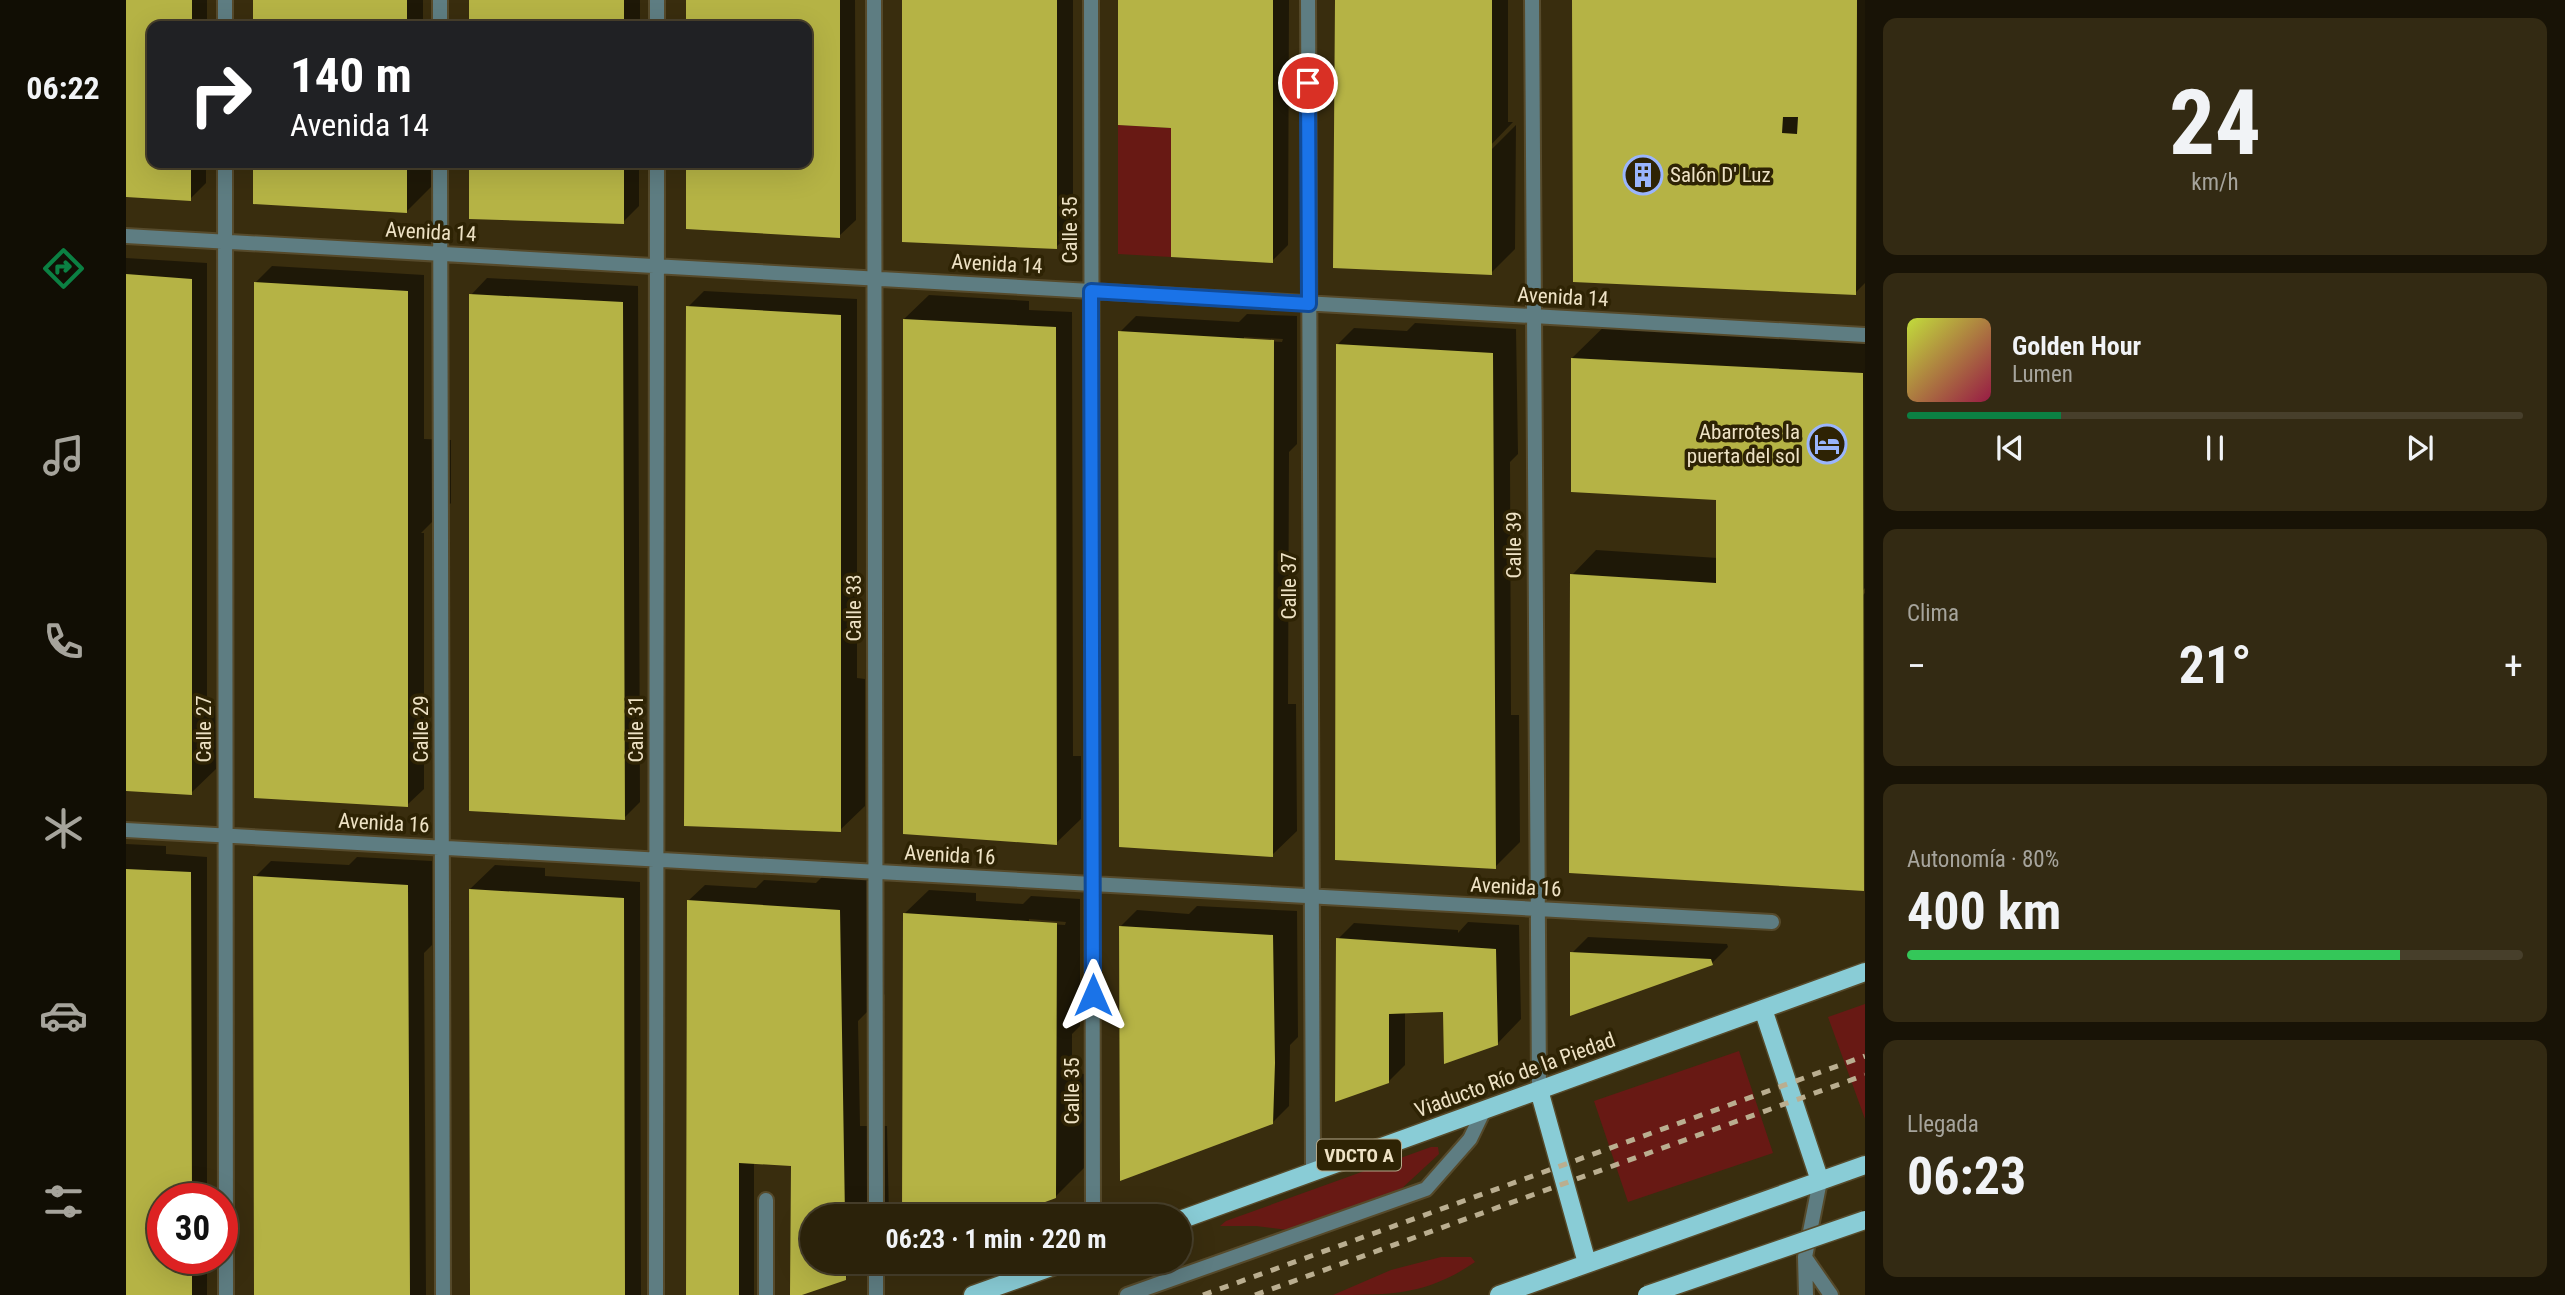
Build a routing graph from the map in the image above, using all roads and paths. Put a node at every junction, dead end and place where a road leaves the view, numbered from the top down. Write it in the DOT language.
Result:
graph roads {
  1 [pos="225,0"];
  2 [pos="440,0"];
  3 [pos="657,0"];
  4 [pos="874,0"];
  5 [pos="1091,0"];
  6 [pos="1308,0"];
  7 [pos="1531,0"];
  8 [pos="225,21"];
  9 [pos="440,21"];
  10 [pos="657,21"];
  11 [pos="225,168"];
  12 [pos="440,168"];
  13 [pos="657,168"];
  14 [pos="126,236"];
  15 [pos="225,242"];
  16 [pos="440,254"];
  17 [pos="657,266"];
  18 [pos="874,279"];
  19 [pos="1091,291"];
  20 [pos="1309,304"];
  21 [pos="1533,317"];
  22 [pos="1865,335"];
  23 [pos="126,830"];
  24 [pos="225,835"];
  25 [pos="442,847"];
  26 [pos="657,860"];
  27 [pos="876,872"];
  28 [pos="1093,884"];
  29 [pos="1312,897"];
  30 [pos="1538,909"];
  31 [pos="1772,922"];
  32 [pos="1865,972"];
  33 [pos="1763,1009"];
  34 [pos="1539,1090"];
  35 [pos="1484,1110"];
  36 [pos="1865,1165"];
  37 [pos="1313,1172"];
  38 [pos="1820,1181"];
  39 [pos="766,1200"];
  40 [pos="876,1204"];
  41 [pos="1093,1204"];
  42 [pos="1192,1216"];
  43 [pos="1865,1220"];
  44 [pos="1805,1257"];
  45 [pos="1587,1263"];
  46 [pos="876,1274"];
  47 [pos="1032,1274"];
  48 [pos="226,1295"];
  49 [pos="443,1295"];
  50 [pos="656,1295"];
  51 [pos="766,1295"];
  52 [pos="876,1295"];
  53 [pos="973,1295"];
  54 [pos="1127,1295"];
  55 [pos="1499,1295"];
  56 [pos="1647,1295"];
  57 [pos="1806,1295"];
  58 [pos="1832,1295"];
  1 -- 8 [label="street"];
  2 -- 9 [label="street"];
  3 -- 10 [label="street"];
  4 -- 18 [label="street, Calle 33"];
  5 -- 19 [label="street, Calle 35"];
  6 -- 20 [label="street, Calle 37"];
  7 -- 21 [label="street, Calle 39"];
  11 -- 15 [label="street, Calle 27"];
  12 -- 16 [label="street, Calle 29"];
  13 -- 17 [label="street, Calle 31"];
  14 -- 15 [label="street, Avenida 14"];
  15 -- 16 [label="street, Avenida 14"];
  15 -- 24 [label="street, Calle 27"];
  16 -- 17 [label="street, Avenida 14"];
  16 -- 25 [label="street, Calle 29"];
  17 -- 18 [label="street, Avenida 14"];
  17 -- 26 [label="street, Calle 31"];
  18 -- 19 [label="street, Avenida 14"];
  18 -- 27 [label="street, Calle 33"];
  19 -- 20 [label="street, Avenida 14"];
  19 -- 28 [label="street, Calle 35"];
  20 -- 21 [label="street, Avenida 14"];
  20 -- 29 [label="street, Calle 37"];
  21 -- 22 [label="street, Avenida 14"];
  21 -- 30 [label="street, Calle 39"];
  23 -- 24 [label="street, Avenida 16"];
  24 -- 25 [label="street, Avenida 16"];
  24 -- 48 [label="street, Calle 27"];
  25 -- 26 [label="street, Avenida 16"];
  25 -- 49 [label="street, Calle 29"];
  26 -- 27 [label="street, Avenida 16"];
  26 -- 50 [label="street, Calle 31"];
  27 -- 28 [label="street, Avenida 16"];
  27 -- 40 [label="street, Calle 33"];
  28 -- 29 [label="street, Avenida 16"];
  28 -- 41 [label="street, Calle 35"];
  29 -- 30 [label="street, Avenida 16"];
  29 -- 37 [label="street, Calle 37"];
  30 -- 31 [label="street, Avenida 16"];
  30 -- 34 [label="street, Calle 39"];
  32 -- 33 [label="main road, Viaducto Río de la Piedad / VDCTO A"];
  33 -- 34 [label="main road, Viaducto Río de la Piedad / VDCTO A"];
  33 -- 38 [label="main road"];
  34 -- 35 [label="main road, Viaducto Río de la Piedad / VDCTO A"];
  34 -- 45 [label="main road"];
  35 -- 37 [label="main road, Viaducto Río de la Piedad / VDCTO A"];
  35 -- 54 [label="street"];
  36 -- 38 [label="main road"];
  37 -- 42 [label="main road, Viaducto Río de la Piedad / VDCTO A"];
  38 -- 44 [label="street"];
  38 -- 45 [label="main road"];
  39 -- 51 [label="street"];
  43 -- 56 [label="main road, bridge"];
  44 -- 57 [label="street"];
  44 -- 58 [label="street"];
  45 -- 55 [label="main road"];
  46 -- 52 [label="street"];
  47 -- 53 [label="main road"];
}
